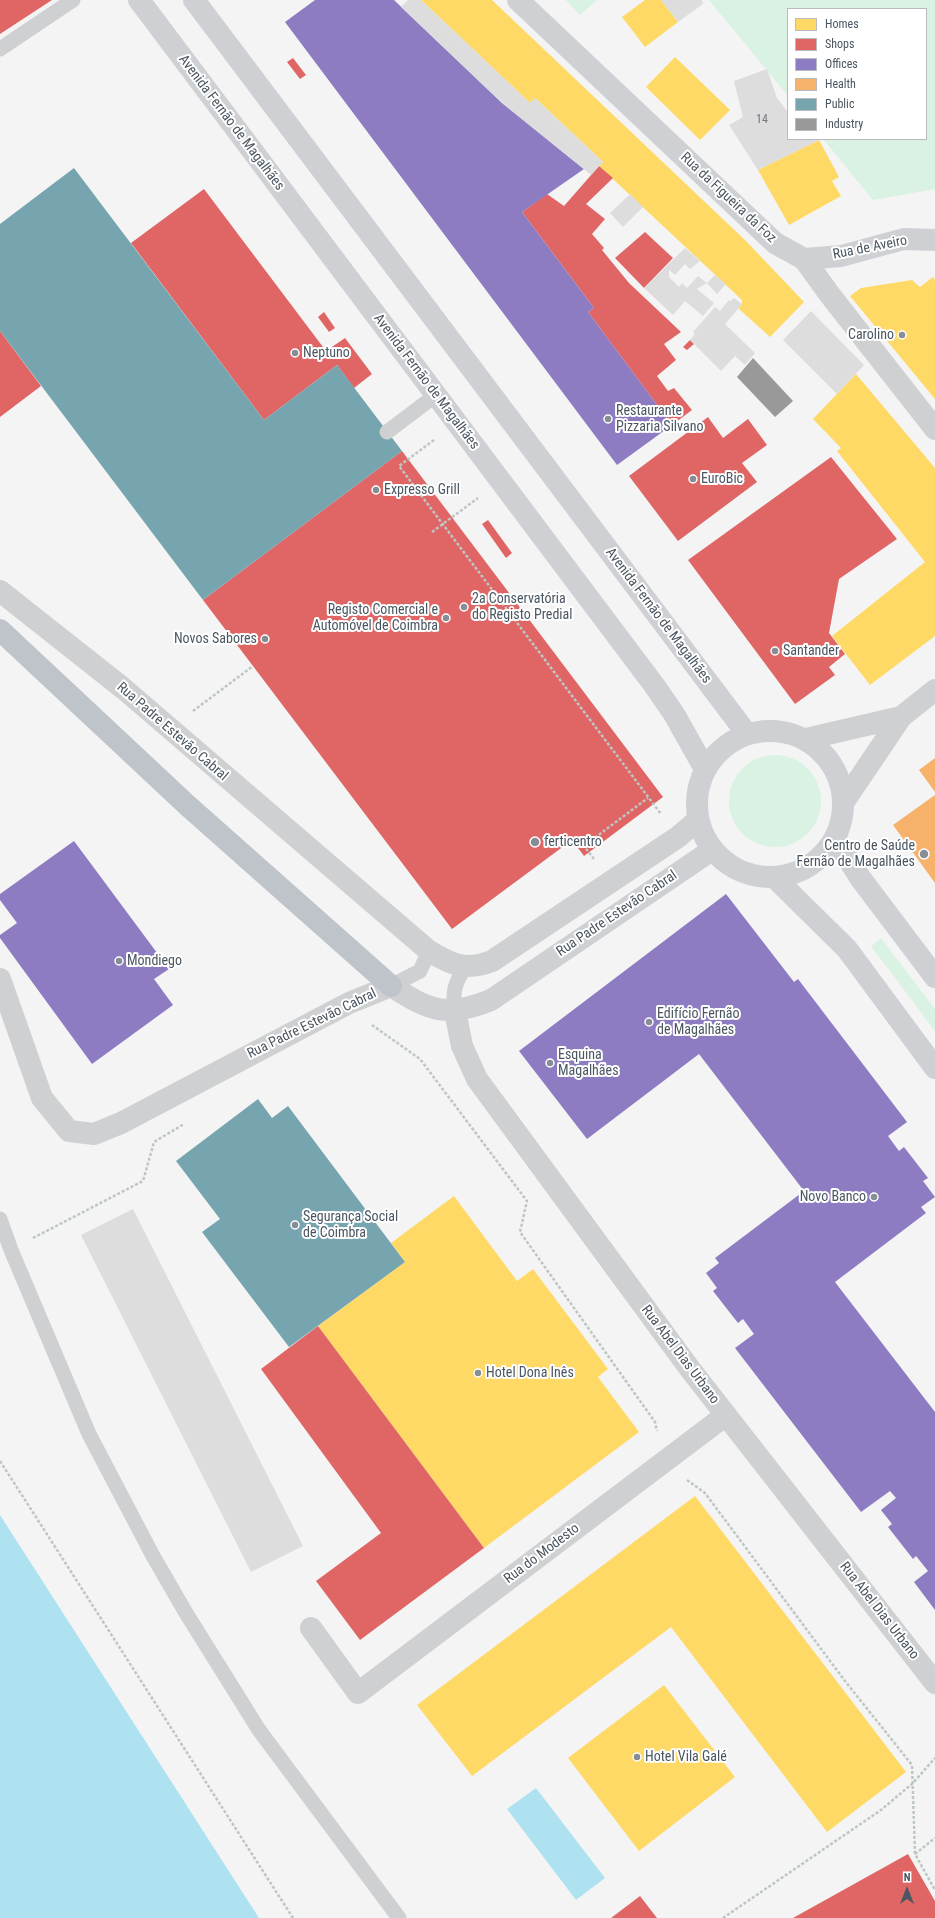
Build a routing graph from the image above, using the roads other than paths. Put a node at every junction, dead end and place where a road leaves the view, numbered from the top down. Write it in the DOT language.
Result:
graph roads {
  1 [pos="73,0"];
  2 [pos="138,0"];
  3 [pos="194,0"];
  4 [pos="518,0"];
  5 [pos="0,49"];
  6 [pos="935,240"];
  7 [pos="804,259"];
  8 [pos="436,395"];
  9 [pos="935,429"];
  10 [pos="387,432"];
  11 [pos="0,591"];
  12 [pos="0,630"];
  13 [pos="935,690"];
  14 [pos="901,717"];
  15 [pos="747,734"];
  16 [pos="806,739"];
  17 [pos="705,769"];
  18 [pos="845,800"];
  19 [pos="698,820"];
  20 [pos="836,840"];
  21 [pos="712,850"];
  22 [pos="775,878"];
  23 [pos="430,951"];
  24 [pos="465,967"];
  25 [pos="935,977"];
  26 [pos="0,979"];
  27 [pos="391,986"];
  28 [pos="455,1011"];
  29 [pos="935,1068"];
  30 [pos="0,1219"];
  31 [pos="726,1415"];
  32 [pos="311,1628"];
  33 [pos="935,1683"];
  34 [pos="399,1918"];
  1 -- 5 [label="lane"];
  2 -- 8 [label="main road, Avenida Fernão de Magalhães"];
  3 -- 15 [label="main road, Avenida Fernão de Magalhães"];
  4 -- 7 [label="main road, Rua da Figueira da Foz"];
  6 -- 7 [label="main road, Rua de Aveiro"];
  7 -- 9 [label="street, Rua da Figueira da Foz"];
  8 -- 10 [label="lane"];
  8 -- 17 [label="main road, Avenida Fernão de Magalhães"];
  11 -- 23 [label="street, Rua Padre Estevão Cabral"];
  12 -- 27 [label="highway"];
  13 -- 14 [label="street"];
  14 -- 16 [label="street"];
  14 -- 18 [label="street"];
  15 -- 16 [label="main road"];
  15 -- 17 [label="main road"];
  16 -- 18 [label="main road"];
  17 -- 19 [label="main road"];
  18 -- 20 [label="main road"];
  19 -- 21 [label="main road"];
  19 -- 24 [label="street, Rua Padre Estevão Cabral"];
  20 -- 22 [label="main road"];
  20 -- 25 [label="main road"];
  21 -- 22 [label="main road"];
  21 -- 28 [label="main road, Rua Padre Estevão Cabral"];
  22 -- 29 [label="main road"];
  23 -- 24 [label="street, Rua Padre Estevão Cabral"];
  23 -- 27 [label="lane"];
  24 -- 28 [label="lane"];
  26 -- 27 [label="street, Rua Padre Estevão Cabral"];
  27 -- 28 [label="main road, Rua Padre Estevão Cabral"];
  28 -- 31 [label="street, Rua Abel Dias Urbano"];
  30 -- 34 [label="lane"];
  31 -- 32 [label="street, Rua do Modesto"];
  31 -- 33 [label="street, Rua Abel Dias Urbano"];
}
